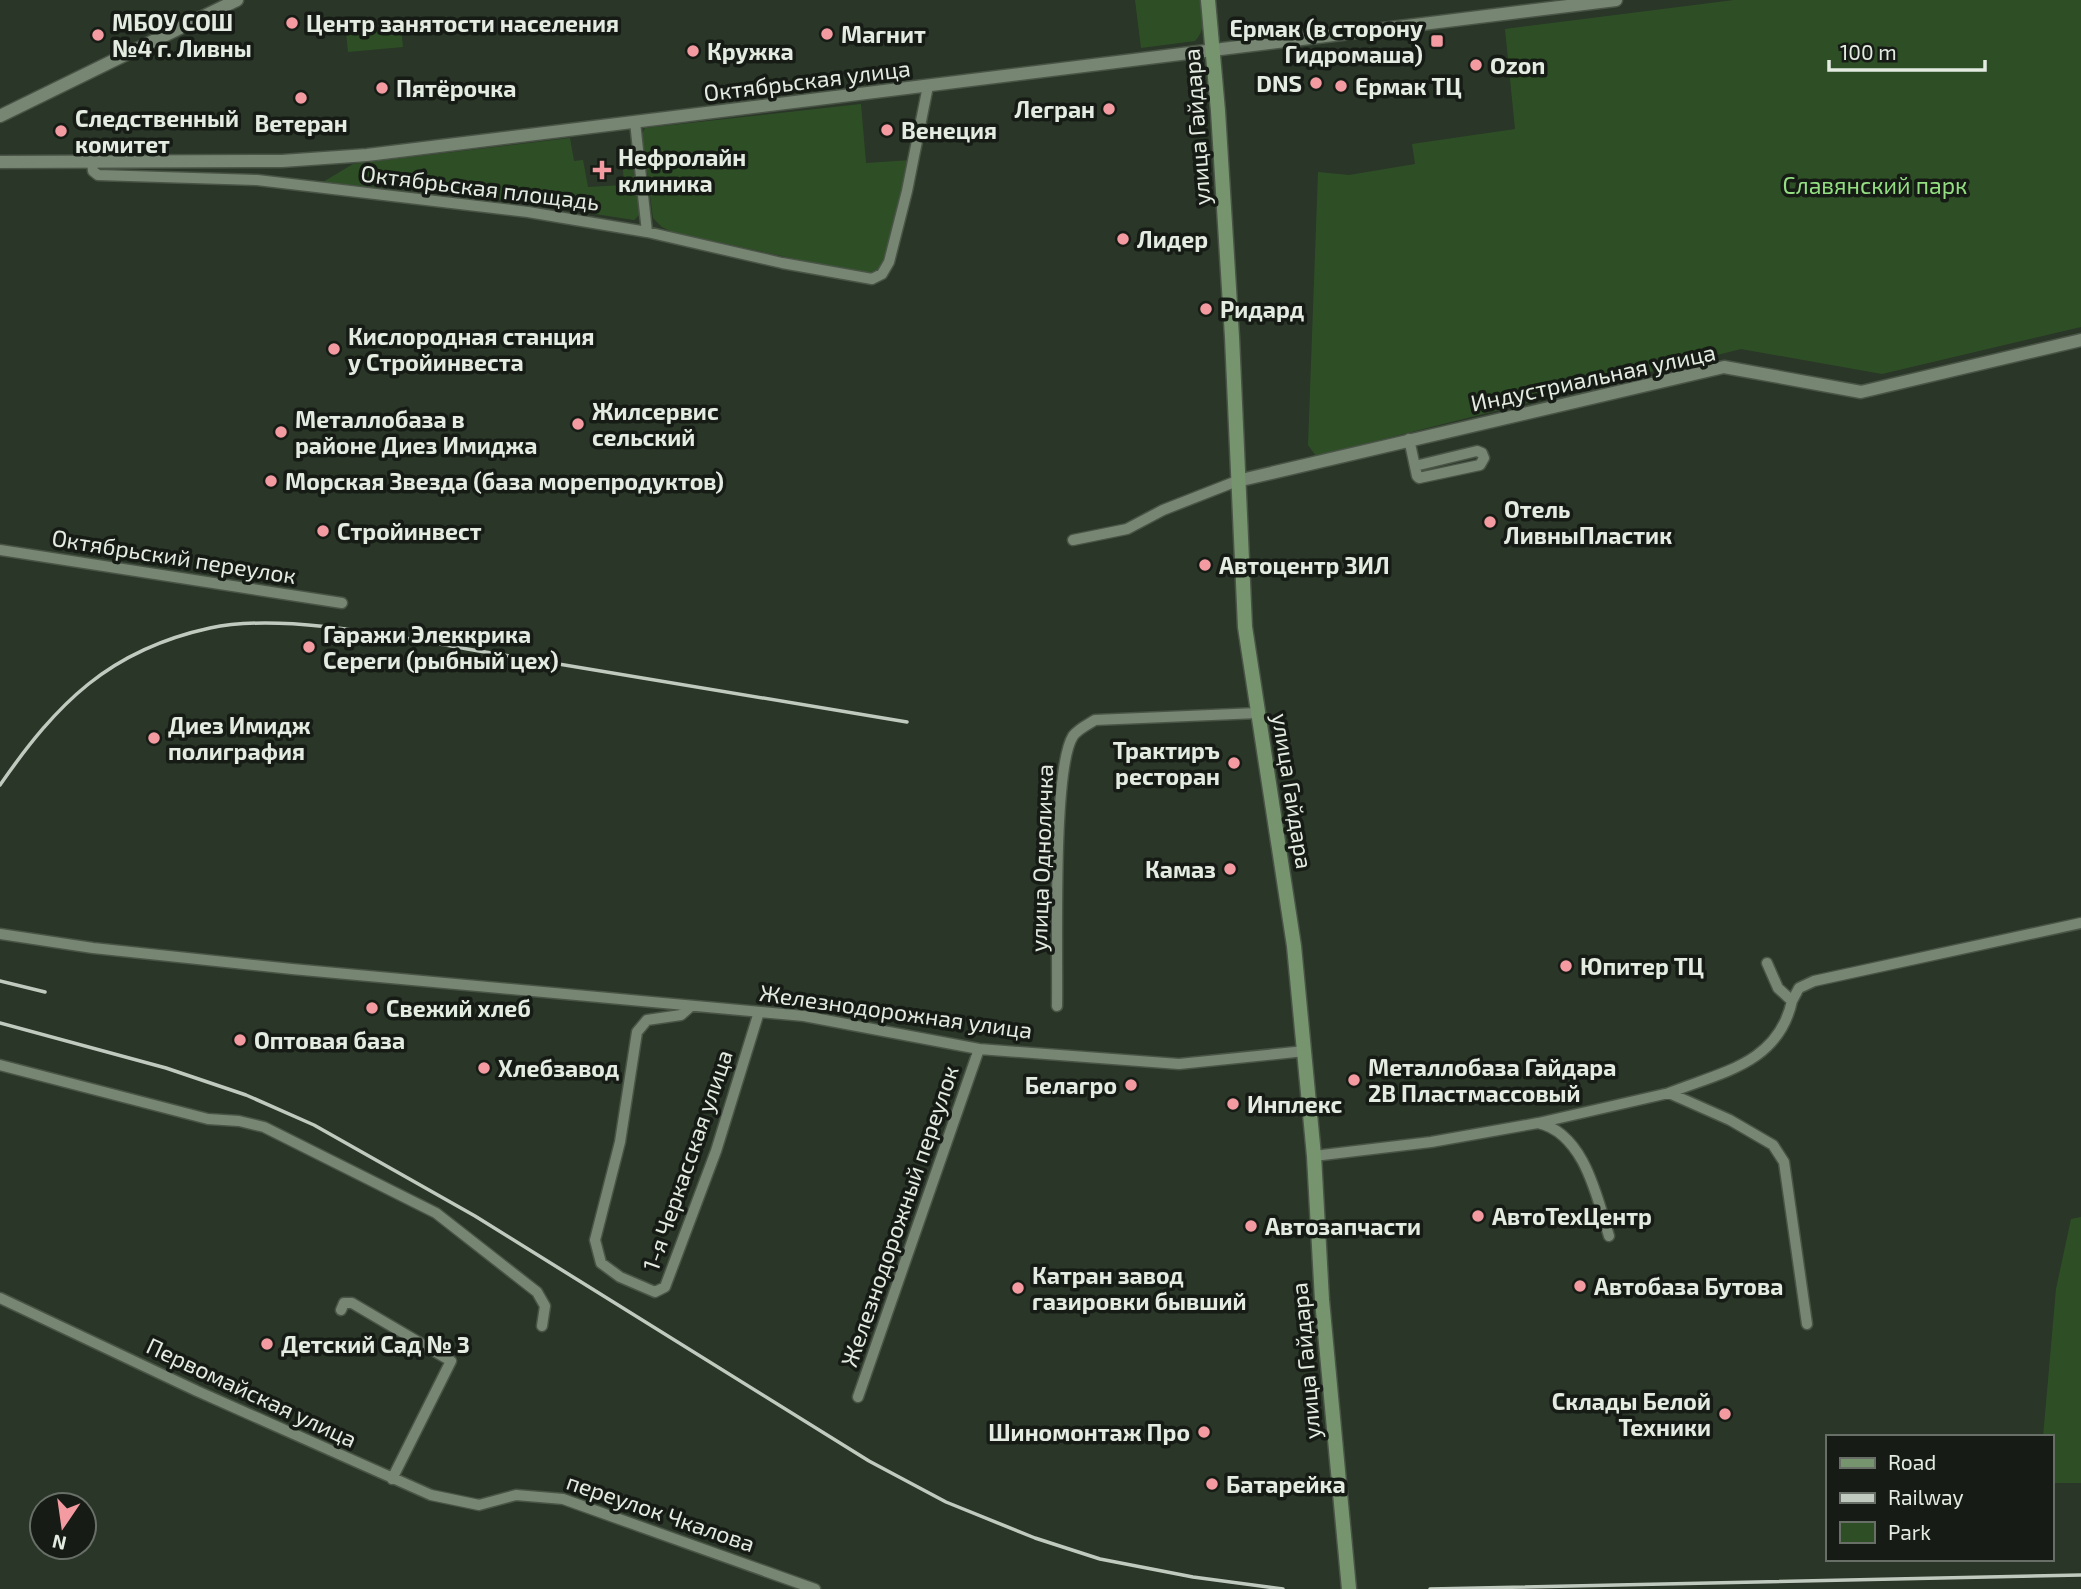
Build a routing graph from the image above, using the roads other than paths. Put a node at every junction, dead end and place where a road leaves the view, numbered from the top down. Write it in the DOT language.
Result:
graph roads {
  1 [pos="237,0"];
  2 [pos="1208,0"];
  3 [pos="1616,0"];
  4 [pos="1214,51"];
  5 [pos="928,86"];
  6 [pos="0,116"];
  7 [pos="635,122"];
  8 [pos="0,162"];
  9 [pos="92,162"];
  10 [pos="647,232"];
  11 [pos="2081,340"];
  12 [pos="1409,439"];
  13 [pos="1415,466"];
  14 [pos="1237,481"];
  15 [pos="1073,540"];
  16 [pos="0,550"];
  17 [pos="342,603"];
  18 [pos="1258,713"];
  19 [pos="2081,923"];
  20 [pos="0,934"];
  21 [pos="1767,963"];
  22 [pos="1791,1001"];
  23 [pos="1057,1006"];
  24 [pos="690,1007"];
  25 [pos="759,1012"];
  26 [pos="979,1049"];
  27 [pos="1305,1051"];
  28 [pos="0,1065"];
  29 [pos="1669,1093"];
  30 [pos="1538,1123"];
  31 [pos="1314,1156"];
  32 [pos="1609,1236"];
  33 [pos="0,1298"];
  34 [pos="341,1310"];
  35 [pos="1807,1324"];
  36 [pos="542,1326"];
  37 [pos="858,1397"];
  38 [pos="392,1479"];
  39 [pos="491,1504"];
  40 [pos="815,1589"];
  41 [pos="1349,1589"];
  1 -- 6 [label="street"];
  2 -- 4 [label="main road, улица Гайдара"];
  3 -- 4 [label="street, Октябрьская улица"];
  4 -- 5 [label="street, Октябрьская улица"];
  4 -- 14 [label="main road, улица Гайдара"];
  5 -- 7 [label="street, Октябрьская улица"];
  5 -- 10 [label="street, Октябрьская площадь"];
  7 -- 9 [label="street, Октябрьская улица"];
  7 -- 10 [label="street"];
  8 -- 9 [label="street, Октябрьская улица"];
  9 -- 10 [label="street, Октябрьская площадь"];
  11 -- 12 [label="street, Индустриальная улица"];
  12 -- 13 [label="street"];
  12 -- 14 [label="street, Индустриальная улица"];
  13 -- 13 [label="street"];
  14 -- 15 [label="street"];
  14 -- 18 [label="main road, улица Гайдара"];
  16 -- 17 [label="street, Октябрьский переулок"];
  18 -- 23 [label="street, улица Одноличка"];
  18 -- 27 [label="main road, улица Гайдара"];
  19 -- 22 [label="street"];
  20 -- 24 [label="street, Железнодорожная улица"];
  21 -- 22 [label="street"];
  22 -- 29 [label="street"];
  24 -- 25 [label="street, Железнодорожная улица"];
  24 -- 25 [label="street, 1-я Черкасская улица"];
  25 -- 26 [label="street, Железнодорожная улица"];
  26 -- 27 [label="street, Железнодорожная улица"];
  26 -- 37 [label="street, Железнодорожный переулок"];
  27 -- 31 [label="main road, улица Гайдара"];
  28 -- 36 [label="street"];
  29 -- 30 [label="street"];
  29 -- 35 [label="street"];
  30 -- 31 [label="street"];
  30 -- 32 [label="street"];
  31 -- 41 [label="main road, улица Гайдара"];
  33 -- 38 [label="street, Первомайская улица"];
  34 -- 38 [label="street"];
  38 -- 39 [label="street, Первомайская улица"];
  39 -- 40 [label="street, переулок Чкалова"];
}
